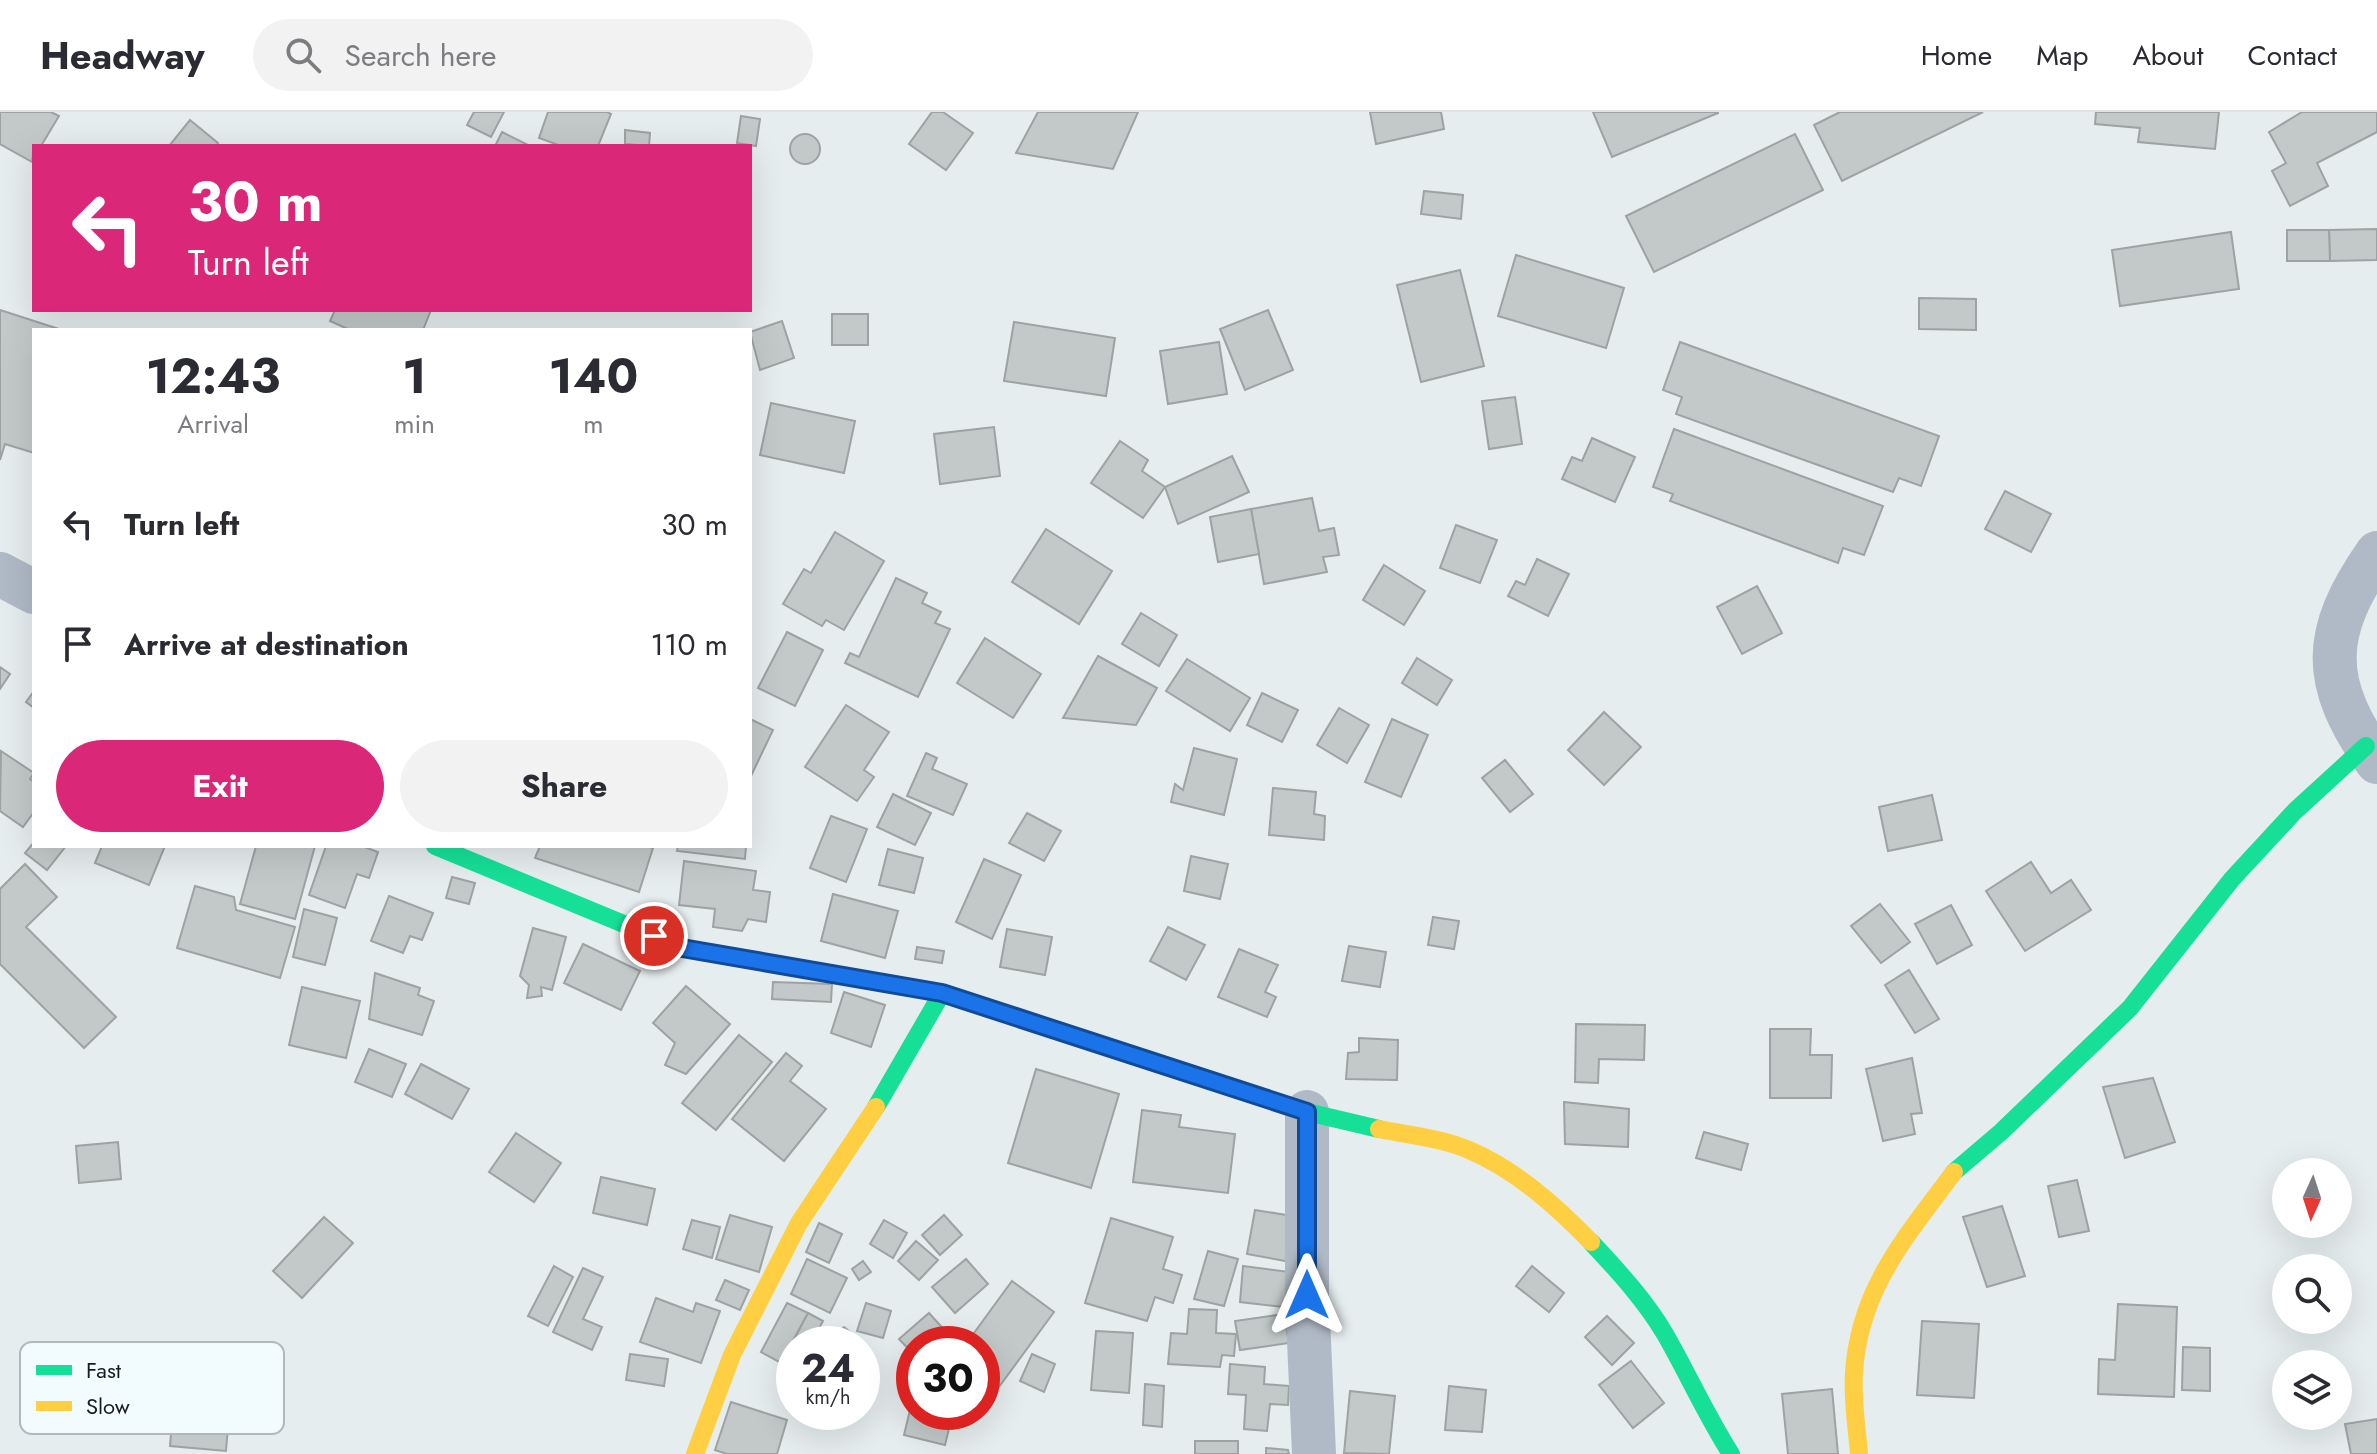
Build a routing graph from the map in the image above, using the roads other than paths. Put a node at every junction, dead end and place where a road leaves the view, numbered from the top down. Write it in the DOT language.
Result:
graph roads {
  1 [pos="2377,553"];
  2 [pos="0,574"];
  3 [pos="32,591"];
  4 [pos="2371,754"];
  5 [pos="440,848"];
  6 [pos="942,993"];
  7 [pos="1307,1112"];
  8 [pos="695,1454"];
  9 [pos="1314,1454"];
  10 [pos="1731,1454"];
  11 [pos="1859,1454"];
  1 -- 4 [label="street"];
  2 -- 3 [label="street"];
  4 -- 11 [label="street"];
  5 -- 6 [label="street"];
  6 -- 7 [label="street"];
  6 -- 8 [label="street"];
  7 -- 9 [label="street"];
  7 -- 10 [label="street"];
}
